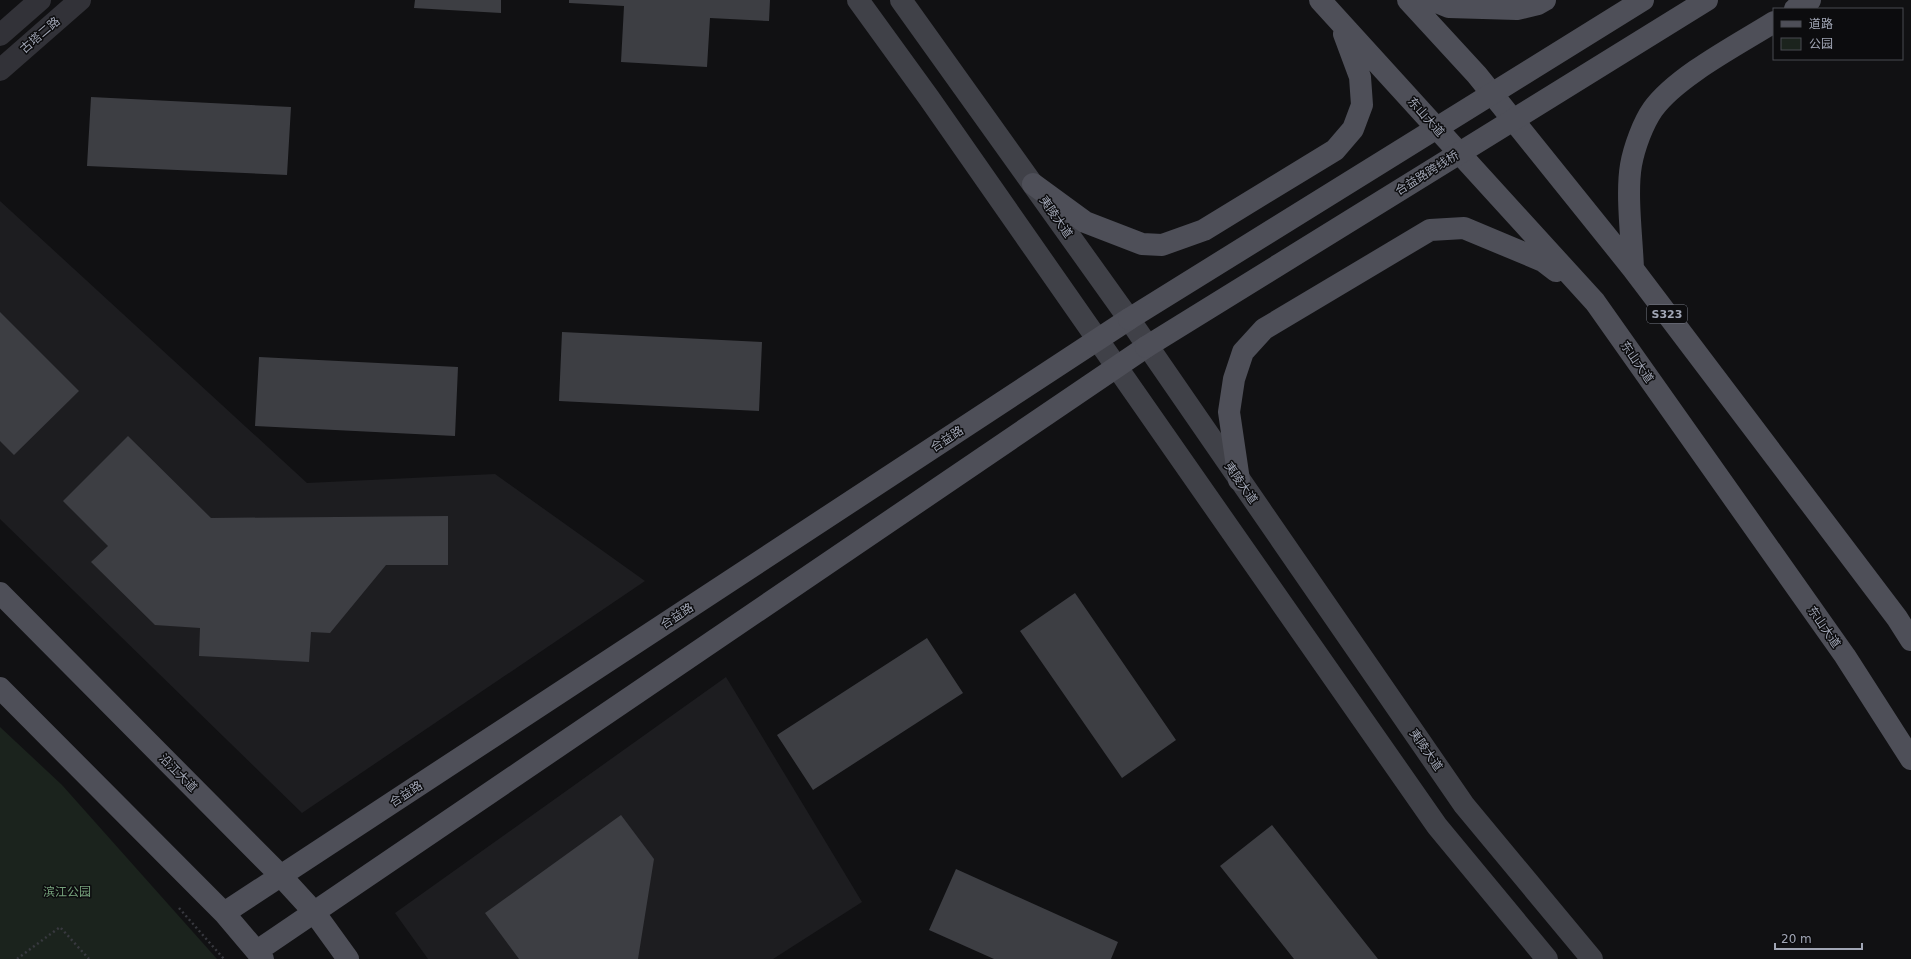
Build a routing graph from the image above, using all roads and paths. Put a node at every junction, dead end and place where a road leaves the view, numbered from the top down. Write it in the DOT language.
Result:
graph roads {
  1 [pos="40,0"];
  2 [pos="80,0"];
  3 [pos="858,0"];
  4 [pos="901,0"];
  5 [pos="1320,0"];
  6 [pos="1408,0"];
  7 [pos="1432,0"];
  8 [pos="1545,0"];
  9 [pos="1643,0"];
  10 [pos="1708,0"];
  11 [pos="1810,0"];
  12 [pos="1797,8"];
  13 [pos="1339,21"];
  14 [pos="1773,23"];
  15 [pos="0,35"];
  16 [pos="0,70"];
  17 [pos="1033,184"];
  18 [pos="1633,269"];
  19 [pos="1595,302"];
  20 [pos="1128,319"];
  21 [pos="1098,340"];
  22 [pos="1146,347"];
  23 [pos="1117,366"];
  24 [pos="1239,480"];
  25 [pos="0,593"];
  26 [pos="1911,640"];
  27 [pos="0,688"];
  28 [pos="1911,759"];
  29 [pos="280,876"];
  30 [pos="314,912"];
  31 [pos="224,913"];
  32 [pos="260,955"];
  33 [pos="17,959"];
  34 [pos="89,959"];
  35 [pos="348,959"];
  36 [pos="1547,959"];
  37 [pos="1592,959"];
  1 -- 15 [label="street"];
  2 -- 16 [label="street, 古塔二路"];
  3 -- 21 [label="main road"];
  4 -- 17 [label="main road, 夷陵大道"];
  5 -- 13 [label="main road, 东山大道"];
  6 -- 18 [label="main road, S323"];
  7 -- 8 [label="main road"];
  9 -- 20 [label="main road, bridge"];
  10 -- 22 [label="main road, 合益路跨线桥, bridge"];
  11 -- 12 [label="main road"];
  13 -- 17 [label="main road"];
  13 -- 19 [label="main road, 东山大道"];
  14 -- 18 [label="main road"];
  17 -- 20 [label="main road, 夷陵大道"];
  18 -- 26 [label="main road, S323"];
  19 -- 24 [label="main road"];
  19 -- 28 [label="main road, 东山大道"];
  20 -- 21 [label="main road, 合益路"];
  20 -- 22 [label="main road, 夷陵大道"];
  21 -- 23 [label="main road"];
  21 -- 29 [label="main road, 合益路"];
  22 -- 23 [label="main road"];
  22 -- 24 [label="main road, 夷陵大道"];
  23 -- 30 [label="main road"];
  23 -- 36 [label="main road"];
  24 -- 37 [label="main road, 夷陵大道"];
  25 -- 29 [label="main road, 沿江大道"];
  27 -- 31 [label="main road"];
  29 -- 30 [label="main road, 沿江大道"];
  29 -- 31 [label="main road, 合益路"];
  30 -- 32 [label="main road"];
  30 -- 35 [label="main road, 沿江大道"];
  31 -- 32 [label="main road"];
  33 -- 34 [label="path"];
}
